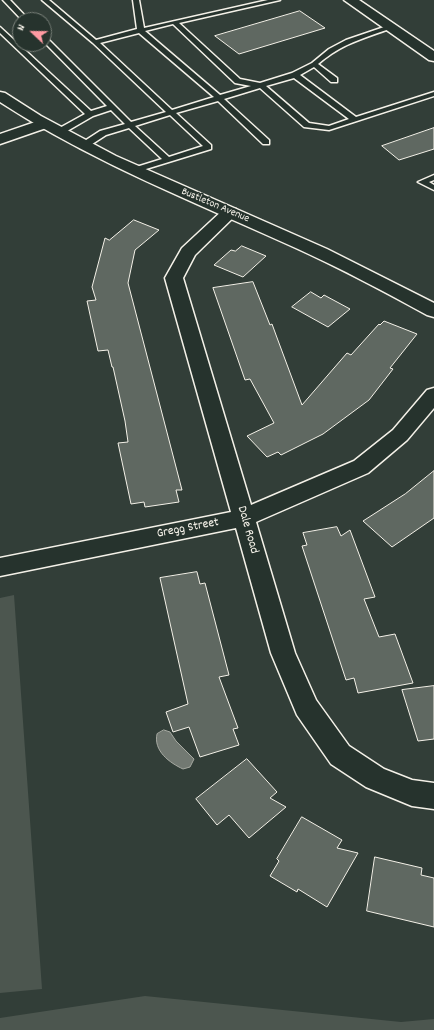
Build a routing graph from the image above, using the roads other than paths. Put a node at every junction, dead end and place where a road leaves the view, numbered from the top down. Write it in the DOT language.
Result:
graph roads {
  1 [pos="6,0"];
  2 [pos="45,0"];
  3 [pos="136,0"];
  4 [pos="277,0"];
  5 [pos="350,0"];
  6 [pos="18,12"];
  7 [pos="174,22"];
  8 [pos="390,27"];
  9 [pos="0,29"];
  10 [pos="140,30"];
  11 [pos="95,42"];
  12 [pos="52,46"];
  13 [pos="434,57"];
  14 [pos="314,64"];
  15 [pos="295,75"];
  16 [pos="334,80"];
  17 [pos="262,86"];
  18 [pos="434,94"];
  19 [pos="0,96"];
  20 [pos="219,98"];
  21 [pos="112,107"];
  22 [pos="170,113"];
  23 [pos="90,114"];
  24 [pos="355,120"];
  25 [pos="44,124"];
  26 [pos="130,125"];
  27 [pos="59,132"];
  28 [pos="0,139"];
  29 [pos="266,142"];
  30 [pos="83,146"];
  31 [pos="167,159"];
  32 [pos="133,171"];
  33 [pos="434,177"];
  34 [pos="434,188"];
  35 [pos="230,212"];
  36 [pos="434,311"];
  37 [pos="434,395"];
  38 [pos="243,518"];
  39 [pos="0,567"];
  40 [pos="434,796"];
  1 -- 6 [label="lane"];
  2 -- 11 [label="lane"];
  3 -- 10 [label="lane"];
  4 -- 7 [label="lane"];
  5 -- 8 [label="street"];
  7 -- 10 [label="lane"];
  7 -- 17 [label="lane"];
  8 -- 13 [label="street"];
  8 -- 14 [label="lane"];
  9 -- 23 [label="lane"];
  10 -- 11 [label="lane"];
  10 -- 20 [label="lane"];
  11 -- 22 [label="lane"];
  12 -- 21 [label="lane"];
  14 -- 15 [label="lane"];
  14 -- 16 [label="lane"];
  15 -- 17 [label="lane"];
  15 -- 24 [label="lane"];
  17 -- 20 [label="lane"];
  17 -- 24 [label="lane"];
  18 -- 24 [label="lane"];
  19 -- 25 [label="street, Bustleton Avenue"];
  20 -- 22 [label="lane"];
  20 -- 29 [label="lane"];
  21 -- 23 [label="lane"];
  21 -- 26 [label="lane"];
  22 -- 26 [label="lane"];
  22 -- 31 [label="lane"];
  23 -- 27 [label="lane"];
  25 -- 27 [label="street, Bustleton Avenue"];
  25 -- 28 [label="street"];
  26 -- 30 [label="lane"];
  26 -- 31 [label="lane"];
  27 -- 30 [label="street, Bustleton Avenue"];
  30 -- 32 [label="street, Bustleton Avenue"];
  31 -- 32 [label="lane"];
  32 -- 35 [label="street, Bustleton Avenue"];
  33 -- 34 [label="lane"];
  35 -- 36 [label="street, Bustleton Avenue"];
  35 -- 38 [label="street, Dale Road"];
  37 -- 38 [label="street, Gregg Street"];
  38 -- 39 [label="street, Gregg Street"];
  38 -- 40 [label="street, Dale Road"];
}
